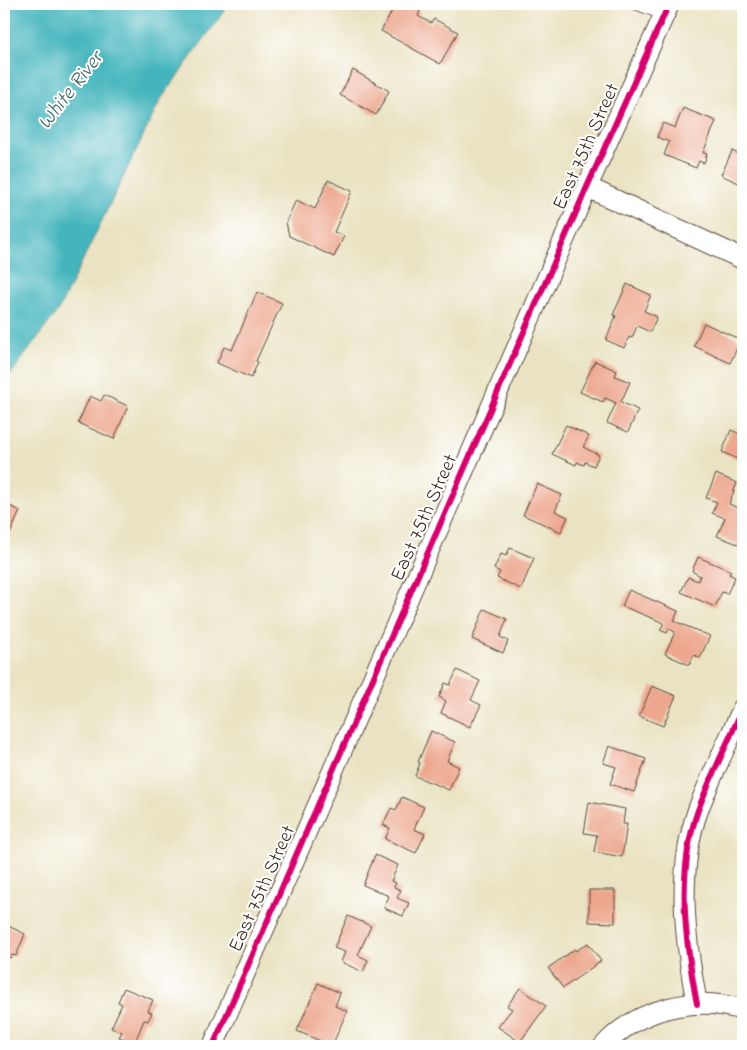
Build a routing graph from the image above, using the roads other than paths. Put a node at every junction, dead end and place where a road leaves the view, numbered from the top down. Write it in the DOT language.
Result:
graph roads {
  1 [pos="635,4"];
  2 [pos="666,9"];
  3 [pos="587,187"];
  4 [pos="743,259"];
  5 [pos="743,708"];
  6 [pos="697,1004"];
  7 [pos="743,1010"];
  8 [pos="213,1046"];
  9 [pos="604,1046"];
  1 -- 2 [label="lane"];
  2 -- 3 [label="street, East 75th Street"];
  3 -- 4 [label="street"];
  3 -- 8 [label="street, East 75th Street"];
  5 -- 6 [label="street"];
  6 -- 7 [label="street"];
  6 -- 9 [label="street"];
}
